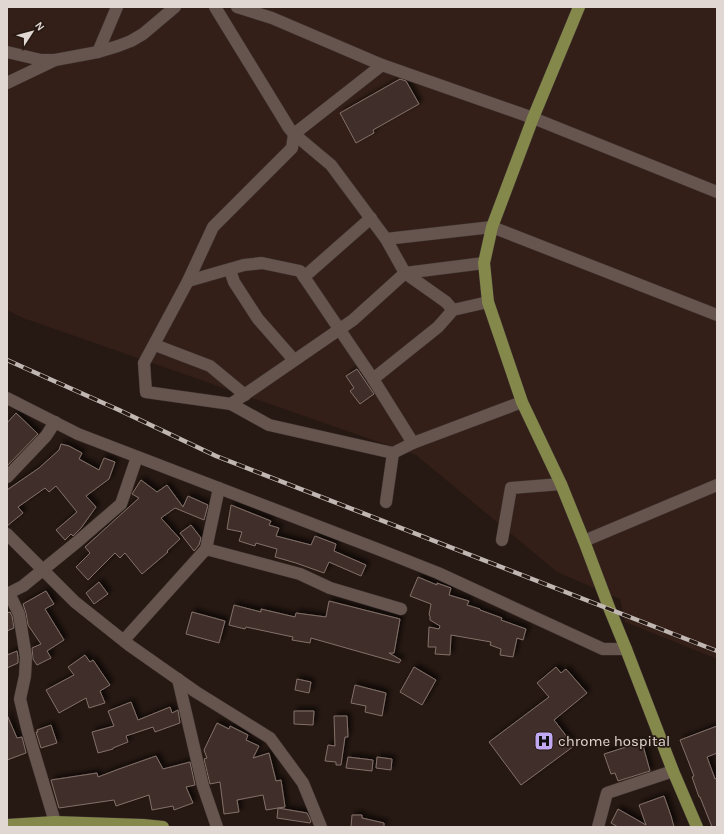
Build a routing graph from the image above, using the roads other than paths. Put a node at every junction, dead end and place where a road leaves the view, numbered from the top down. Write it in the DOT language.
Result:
graph roads {
  1 [pos="117,7"];
  2 [pos="175,7"];
  3 [pos="215,7"];
  4 [pos="237,7"];
  5 [pos="579,7"];
  6 [pos="7,52"];
  7 [pos="98,52"];
  8 [pos="55,60"];
  9 [pos="382,65"];
  10 [pos="7,83"];
  11 [pos="533,118"];
  12 [pos="294,134"];
  13 [pos="717,192"];
  14 [pos="371,218"];
  15 [pos="492,227"];
  16 [pos="386,239"];
  17 [pos="484,264"];
  18 [pos="230,270"];
  19 [pos="405,273"];
  20 [pos="304,277"];
  21 [pos="188,281"];
  22 [pos="488,302"];
  23 [pos="453,310"];
  24 [pos="717,315"];
  25 [pos="340,328"];
  26 [pos="154,345"];
  27 [pos="294,360"];
  28 [pos="373,379"];
  29 [pos="245,395"];
  30 [pos="7,398"];
  31 [pos="522,402"];
  32 [pos="231,404"];
  33 [pos="55,422"];
  34 [pos="413,443"];
  35 [pos="393,453"];
  36 [pos="137,457"];
  37 [pos="7,477"];
  38 [pos="561,484"];
  39 [pos="717,485"];
  40 [pos="219,488"];
  41 [pos="386,502"];
  42 [pos="7,534"];
  43 [pos="502,540"];
  44 [pos="584,541"];
  45 [pos="206,549"];
  46 [pos="43,570"];
  47 [pos="8,593"];
  48 [pos="401,609"];
  49 [pos="124,640"];
  50 [pos="626,649"];
  51 [pos="178,679"];
  52 [pos="673,771"];
  53 [pos="55,822"];
  54 [pos="7,825"];
  55 [pos="163,827"];
  56 [pos="217,827"];
  57 [pos="321,827"];
  58 [pos="598,827"];
  59 [pos="697,827"];
  1 -- 7 [label="street"];
  2 -- 7 [label="street"];
  3 -- 12 [label="street"];
  4 -- 9 [label="street"];
  5 -- 11 [label="main road"];
  6 -- 8 [label="street"];
  7 -- 8 [label="street"];
  8 -- 10 [label="street"];
  9 -- 11 [label="street"];
  9 -- 12 [label="street"];
  11 -- 13 [label="street"];
  11 -- 15 [label="main road"];
  12 -- 14 [label="street"];
  12 -- 21 [label="street"];
  14 -- 16 [label="street"];
  14 -- 20 [label="street"];
  15 -- 16 [label="street"];
  15 -- 17 [label="main road"];
  15 -- 24 [label="street"];
  16 -- 19 [label="street"];
  17 -- 19 [label="street"];
  17 -- 22 [label="main road"];
  18 -- 20 [label="street"];
  18 -- 21 [label="street"];
  18 -- 27 [label="street"];
  19 -- 23 [label="street"];
  19 -- 25 [label="street"];
  20 -- 25 [label="street"];
  21 -- 26 [label="street"];
  22 -- 23 [label="street"];
  22 -- 31 [label="main road"];
  23 -- 28 [label="street"];
  25 -- 27 [label="street"];
  25 -- 28 [label="street"];
  26 -- 29 [label="street"];
  26 -- 32 [label="street"];
  27 -- 29 [label="street"];
  28 -- 34 [label="street"];
  29 -- 32 [label="street"];
  30 -- 33 [label="street"];
  31 -- 34 [label="street"];
  31 -- 38 [label="main road"];
  32 -- 35 [label="street"];
  33 -- 36 [label="street"];
  33 -- 37 [label="street"];
  34 -- 35 [label="street"];
  35 -- 41 [label="street"];
  36 -- 40 [label="street"];
  36 -- 46 [label="street"];
  38 -- 43 [label="street"];
  38 -- 44 [label="main road"];
  39 -- 44 [label="street"];
  40 -- 45 [label="street"];
  40 -- 50 [label="street"];
  42 -- 46 [label="street"];
  44 -- 50 [label="main road"];
  45 -- 48 [label="street"];
  45 -- 49 [label="street"];
  46 -- 47 [label="street"];
  46 -- 49 [label="street"];
  47 -- 53 [label="street"];
  49 -- 51 [label="street"];
  50 -- 52 [label="main road"];
  51 -- 56 [label="street"];
  51 -- 57 [label="street"];
  52 -- 58 [label="street"];
  52 -- 59 [label="main road"];
  53 -- 54 [label="main road"];
  53 -- 55 [label="main road"];
}
